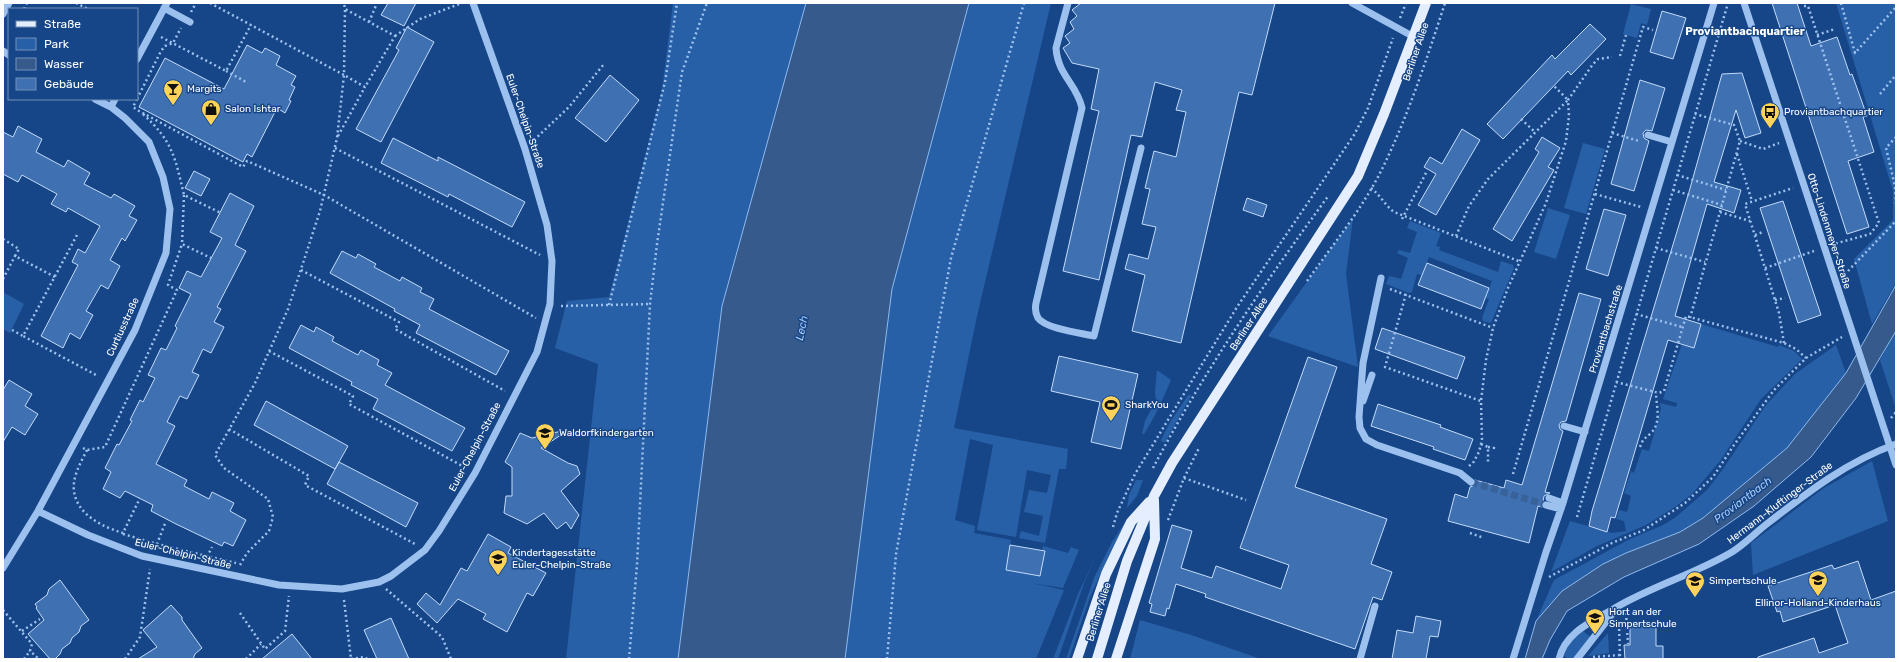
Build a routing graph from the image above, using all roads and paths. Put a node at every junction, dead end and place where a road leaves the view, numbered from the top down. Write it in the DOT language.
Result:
graph roads {
  1 [pos="9,3"];
  2 [pos="76,3"];
  3 [pos="196,3"];
  4 [pos="210,3"];
  5 [pos="344,3"];
  6 [pos="377,3"];
  7 [pos="462,3"];
  8 [pos="473,3"];
  9 [pos="677,3"];
  10 [pos="707,3"];
  11 [pos="1023,3"];
  12 [pos="1068,3"];
  13 [pos="1352,3"];
  14 [pos="1406,3"];
  15 [pos="1426,3"];
  16 [pos="1445,3"];
  17 [pos="1714,3"];
  18 [pos="1728,3"];
  19 [pos="1744,3"];
  20 [pos="1841,3"];
  21 [pos="166,6"];
  22 [pos="1804,6"];
  23 [pos="1896,7"];
  24 [pos="86,8"];
  25 [pos="345,9"];
  26 [pos="3,14"];
  27 [pos="188,21"];
  28 [pos="369,22"];
  29 [pos="250,25"];
  30 [pos="1397,28"];
  31 [pos="1836,29"];
  32 [pos="1653,30"];
  33 [pos="151,32"];
  34 [pos="1626,35"];
  35 [pos="1818,35"];
  36 [pos="395,36"];
  37 [pos="1414,37"];
  38 [pos="173,43"];
  39 [pos="233,46"];
  40 [pos="238,48"];
  41 [pos="1620,56"];
  42 [pos="138,57"];
  43 [pos="1612,57"];
  44 [pos="604,64"];
  45 [pos="226,71"];
  46 [pos="344,75"];
  47 [pos="1896,75"];
  48 [pos="248,83"];
  49 [pos="1554,86"];
  50 [pos="365,87"];
  51 [pos="1880,94"];
  52 [pos="138,97"];
  53 [pos="97,100"];
  54 [pos="114,100"];
  55 [pos="136,100"];
  56 [pos="1568,100"];
  57 [pos="111,107"];
  58 [pos="139,111"];
  59 [pos="1695,114"];
  60 [pos="1521,119"];
  61 [pos="1535,132"];
  62 [pos="1648,135"];
  63 [pos="1896,137"];
  64 [pos="337,138"];
  65 [pos="1740,141"];
  66 [pos="1672,142"];
  67 [pos="1774,146"];
  68 [pos="335,148"];
  69 [pos="1141,148"];
  70 [pos="525,149"];
  71 [pos="1737,153"];
  72 [pos="1427,171"];
  73 [pos="1677,176"];
  74 [pos="1804,184"];
  75 [pos="1896,186"];
  76 [pos="1371,188"];
  77 [pos="1673,190"];
  78 [pos="1726,190"];
  79 [pos="1330,193"];
  80 [pos="1595,194"];
  81 [pos="184,195"];
  82 [pos="324,195"];
  83 [pos="1752,201"];
  84 [pos="1722,205"];
  85 [pos="1896,206"];
  86 [pos="1652,210"];
  87 [pos="1720,212"];
  88 [pos="220,213"];
  89 [pos="1404,215"];
  90 [pos="1402,219"];
  91 [pos="1750,221"];
  92 [pos="1896,221"];
  93 [pos="1763,232"];
  94 [pos="77,235"];
  95 [pos="1754,235"];
  96 [pos="1456,236"];
  97 [pos="3,240"];
  98 [pos="182,244"];
  99 [pos="1824,247"];
  100 [pos="1656,248"];
  101 [pos="15,256"];
  102 [pos="211,258"];
  103 [pos="552,261"];
  104 [pos="1521,262"];
  105 [pos="1706,262"];
  106 [pos="1765,268"];
  107 [pos="301,270"];
  108 [pos="1848,270"];
  109 [pos="55,277"];
  110 [pos="3,279"];
  111 [pos="1380,281"];
  112 [pos="1305,284"];
  113 [pos="1406,294"];
  114 [pos="1785,298"];
  115 [pos="1775,300"];
  116 [pos="550,304"];
  117 [pos="650,304"];
  118 [pos="608,306"];
  119 [pos="1636,314"];
  120 [pos="1690,318"];
  121 [pos="545,323"];
  122 [pos="1682,327"];
  123 [pos="1493,328"];
  124 [pos="1851,329"];
  125 [pos="12,330"];
  126 [pos="23,336"];
  127 [pos="1784,343"];
  128 [pos="269,351"];
  129 [pos="1806,358"];
  130 [pos="1372,375"];
  131 [pos="108,381"];
  132 [pos="1616,382"];
  133 [pos="1656,393"];
  134 [pos="514,396"];
  135 [pos="1481,401"];
  136 [pos="1360,410"];
  137 [pos="1564,426"];
  138 [pos="229,429"];
  139 [pos="1585,432"];
  140 [pos="1201,443"];
  141 [pos="75,444"];
  142 [pos="1481,444"];
  143 [pos="1893,445"];
  144 [pos="1494,446"];
  145 [pos="1488,447"];
  146 [pos="1640,447"];
  147 [pos="87,450"];
  148 [pos="1488,464"];
  149 [pos="1896,465"];
  150 [pos="1460,472"];
  151 [pos="475,473"];
  152 [pos="1513,474"];
  153 [pos="1149,475"];
  154 [pos="1184,478"];
  155 [pos="1471,482"];
  156 [pos="1154,496"];
  157 [pos="140,498"];
  158 [pos="1246,500"];
  159 [pos="1548,501"];
  160 [pos="1562,506"];
  161 [pos="38,511"];
  162 [pos="1576,517"];
  163 [pos="166,521"];
  164 [pos="1166,524"];
  165 [pos="1118,527"];
  166 [pos="1113,528"];
  167 [pos="1114,531"];
  168 [pos="1470,533"];
  169 [pos="123,534"];
  170 [pos="1484,538"];
  171 [pos="157,544"];
  172 [pos="424,550"];
  173 [pos="151,558"];
  174 [pos="241,564"];
  175 [pos="3,568"];
  176 [pos="1539,575"];
  177 [pos="234,576"];
  178 [pos="379,582"];
  179 [pos="290,586"];
  180 [pos="342,588"];
  181 [pos="1375,606"];
  182 [pos="1618,606"];
  183 [pos="3,610"];
  184 [pos="240,613"];
  185 [pos="40,619"];
  186 [pos="1627,624"];
  187 [pos="22,631"];
  188 [pos="261,644"];
  189 [pos="1628,644"];
  190 [pos="30,651"];
  191 [pos="1620,655"];
  192 [pos="1589,657"];
  193 [pos="24,659"];
  194 [pos="39,659"];
  195 [pos="125,659"];
  196 [pos="246,659"];
  197 [pos="351,659"];
  198 [pos="367,659"];
  199 [pos="451,659"];
  200 [pos="629,659"];
  201 [pos="887,659"];
  202 [pos="1078,659"];
  203 [pos="1097,659"];
  204 [pos="1116,659"];
  205 [pos="1360,659"];
  206 [pos="1513,659"];
  207 [pos="1559,659"];
  208 [pos="1577,659"];
  209 [pos="1620,659"];
  1 -- 26 [label="street"];
  2 -- 24 [label="path"];
  3 -- 27 [label="path"];
  4 -- 29 [label="path"];
  5 -- 25 [label="path"];
  6 -- 28 [label="path"];
  7 -- 36 [label="path"];
  8 -- 70 [label="street, Euler-Chelpin-Straße"];
  9 -- 118 [label="path"];
  10 -- 117 [label="path"];
  11 -- 201 [label="path"];
  12 -- 69 [label="street"];
  13 -- 30 [label="street"];
  14 -- 30 [label="path"];
  15 -- 37 [label="main road, Berliner Allee"];
  16 -- 76 [label="path, Berliner Allee"];
  17 -- 66 [label="street, Proviantbachstraße"];
  18 -- 59 [label="path"];
  19 -- 74 [label="street, Otto-Lindenmeyer-Straße"];
  20 -- 23 [label="path"];
  21 -- 27 [label="street"];
  21 -- 33 [label="street"];
  22 -- 35 [label="path"];
  25 -- 28 [label="path"];
  25 -- 46 [label="path"];
  27 -- 38 [label="path"];
  28 -- 36 [label="path"];
  29 -- 40 [label="path"];
  29 -- 46 [label="path"];
  30 -- 37 [label="street"];
  30 -- 166 [label="path"];
  31 -- 35 [label="path"];
  32 -- 80 [label="path"];
  33 -- 38 [label="path"];
  33 -- 42 [label="street"];
  34 -- 41 [label="path"];
  35 -- 99 [label="path"];
  36 -- 50 [label="path"];
  37 -- 156 [label="main road, Berliner Allee"];
  38 -- 45 [label="path"];
  38 -- 52 [label="path"];
  39 -- 40 [label="path"];
  40 -- 45 [label="path"];
  43 -- 56 [label="path"];
  44 -- 70 [label="path"];
  45 -- 48 [label="path"];
  46 -- 50 [label="path"];
  46 -- 64 [label="path"];
  47 -- 51 [label="path"];
  49 -- 56 [label="path"];
  50 -- 64 [label="path"];
  53 -- 57 [label="street, Curtiusstraße"];
  54 -- 57 [label="street"];
  55 -- 58 [label="path"];
  56 -- 61 [label="path"];
  56 -- 104 [label="path"];
  57 -- 131 [label="street, Curtiusstraße"];
  58 -- 81 [label="path"];
  58 -- 82 [label="path"];
  59 -- 65 [label="path"];
  59 -- 73 [label="path"];
  60 -- 61 [label="path"];
  61 -- 96 [label="path"];
  62 -- 66 [label="street"];
  63 -- 75 [label="path"];
  64 -- 68 [label="path"];
  65 -- 67 [label="path"];
  65 -- 71 [label="path"];
  66 -- 86 [label="street, Proviantbachstraße"];
  68 -- 82 [label="path"];
  68 -- 103 [label="path"];
  70 -- 103 [label="street, Euler-Chelpin-Straße"];
  71 -- 78 [label="path"];
  71 -- 83 [label="path"];
  72 -- 89 [label="path"];
  73 -- 77 [label="path"];
  73 -- 78 [label="path"];
  74 -- 83 [label="path"];
  74 -- 99 [label="street, Otto-Lindenmeyer-Straße"];
  75 -- 85 [label="path"];
  76 -- 89 [label="path"];
  76 -- 112 [label="path, Berliner Allee"];
  77 -- 84 [label="path"];
  77 -- 100 [label="path"];
  78 -- 84 [label="path"];
  79 -- 153 [label="path, Berliner Allee"];
  80 -- 86 [label="path"];
  80 -- 152 [label="path"];
  81 -- 88 [label="path"];
  81 -- 98 [label="path"];
  82 -- 107 [label="path"];
  82 -- 121 [label="path"];
  83 -- 91 [label="path"];
  84 -- 87 [label="path"];
  86 -- 139 [label="street, Proviantbachstraße"];
  87 -- 91 [label="path"];
  87 -- 105 [label="path"];
  89 -- 90 [label="path"];
  89 -- 96 [label="path"];
  91 -- 95 [label="path"];
  92 -- 108 [label="path"];
  93 -- 95 [label="path"];
  94 -- 109 [label="path"];
  95 -- 106 [label="path"];
  96 -- 104 [label="path"];
  97 -- 101 [label="path"];
  98 -- 102 [label="path"];
  98 -- 147 [label="path"];
  99 -- 106 [label="path"];
  99 -- 124 [label="street, Otto-Lindenmeyer-Straße"];
  100 -- 105 [label="path"];
  100 -- 119 [label="path"];
  101 -- 109 [label="path"];
  101 -- 110 [label="path"];
  103 -- 116 [label="street, Euler-Chelpin-Straße"];
  104 -- 123 [label="path"];
  105 -- 120 [label="path"];
  106 -- 115 [label="path"];
  107 -- 128 [label="path"];
  107 -- 134 [label="path"];
  109 -- 126 [label="path"];
  111 -- 113 [label="path"];
  111 -- 136 [label="street"];
  113 -- 123 [label="path"];
  113 -- 135 [label="path"];
  114 -- 115 [label="path"];
  115 -- 127 [label="path"];
  116 -- 118 [label="path"];
  116 -- 121 [label="street, Euler-Chelpin-Straße"];
  117 -- 118 [label="path"];
  117 -- 200 [label="path"];
  119 -- 122 [label="path"];
  119 -- 132 [label="path"];
  120 -- 122 [label="path"];
  120 -- 127 [label="path"];
  121 -- 134 [label="street, Euler-Chelpin-Straße"];
  122 -- 133 [label="path"];
  123 -- 135 [label="path"];
  124 -- 129 [label="path"];
  124 -- 143 [label="street, Otto-Lindenmeyer-Straße"];
  125 -- 126 [label="path"];
  126 -- 131 [label="path"];
  127 -- 129 [label="path"];
  128 -- 138 [label="path"];
  128 -- 151 [label="path"];
  129 -- 176 [label="path"];
  130 -- 136 [label="street"];
  131 -- 141 [label="street, Curtiusstraße"];
  132 -- 133 [label="path"];
  132 -- 162 [label="path"];
  133 -- 146 [label="path"];
  134 -- 151 [label="street, Euler-Chelpin-Straße"];
  135 -- 142 [label="path"];
  136 -- 150 [label="street"];
  137 -- 139 [label="street"];
  138 -- 172 [label="path"];
  138 -- 174 [label="path"];
  139 -- 160 [label="street, Proviantbachstraße"];
  140 -- 154 [label="path"];
  141 -- 147 [label="path"];
  141 -- 161 [label="street, Curtiusstraße"];
  142 -- 145 [label="path"];
  142 -- 150 [label="path"];
  143 -- 149 [label="street, Otto-Lindenmeyer-Straße"];
  143 -- 182 [label="street, Hermann-Kluftinger-Straße"];
  144 -- 145 [label="path"];
  145 -- 148 [label="path"];
  147 -- 169 [label="path"];
  150 -- 155 [label="street"];
  151 -- 172 [label="street, Euler-Chelpin-Straße"];
  154 -- 158 [label="path"];
  154 -- 164 [label="path"];
  156 -- 202 [label="main road"];
  156 -- 203 [label="main road, Berliner Allee"];
  156 -- 204 [label="main road"];
  157 -- 169 [label="path"];
  159 -- 160 [label="street"];
  160 -- 176 [label="street, Proviantbachstraße"];
  161 -- 173 [label="street, Euler-Chelpin-Straße"];
  161 -- 175 [label="street, Curtiusstraße"];
  163 -- 171 [label="path"];
  165 -- 167 [label="path"];
  168 -- 170 [label="path"];
  169 -- 171 [label="path"];
  171 -- 173 [label="path"];
  171 -- 174 [label="path"];
  172 -- 178 [label="street, Euler-Chelpin-Straße"];
  173 -- 177 [label="street, Euler-Chelpin-Straße"];
  173 -- 195 [label="path"];
  174 -- 177 [label="path"];
  176 -- 206 [label="street, Proviantbachstraße"];
  177 -- 179 [label="street, Euler-Chelpin-Straße"];
  178 -- 180 [label="street, Euler-Chelpin-Straße"];
  178 -- 199 [label="path"];
  179 -- 180 [label="street, Euler-Chelpin-Straße"];
  179 -- 188 [label="path"];
  180 -- 197 [label="path"];
  181 -- 205 [label="street"];
  182 -- 191 [label="path"];
  182 -- 207 [label="street, Hermann-Kluftinger-Straße"];
  182 -- 208 [label="street, Hermann-Kluftinger-Straße"];
  183 -- 187 [label="path"];
  184 -- 188 [label="path"];
  185 -- 187 [label="path"];
  186 -- 189 [label="path"];
  187 -- 190 [label="path"];
  188 -- 196 [label="path"];
  190 -- 193 [label="path"];
  190 -- 194 [label="path"];
  191 -- 192 [label="path"];
  191 -- 209 [label="path"];
  197 -- 198 [label="path"];
}
